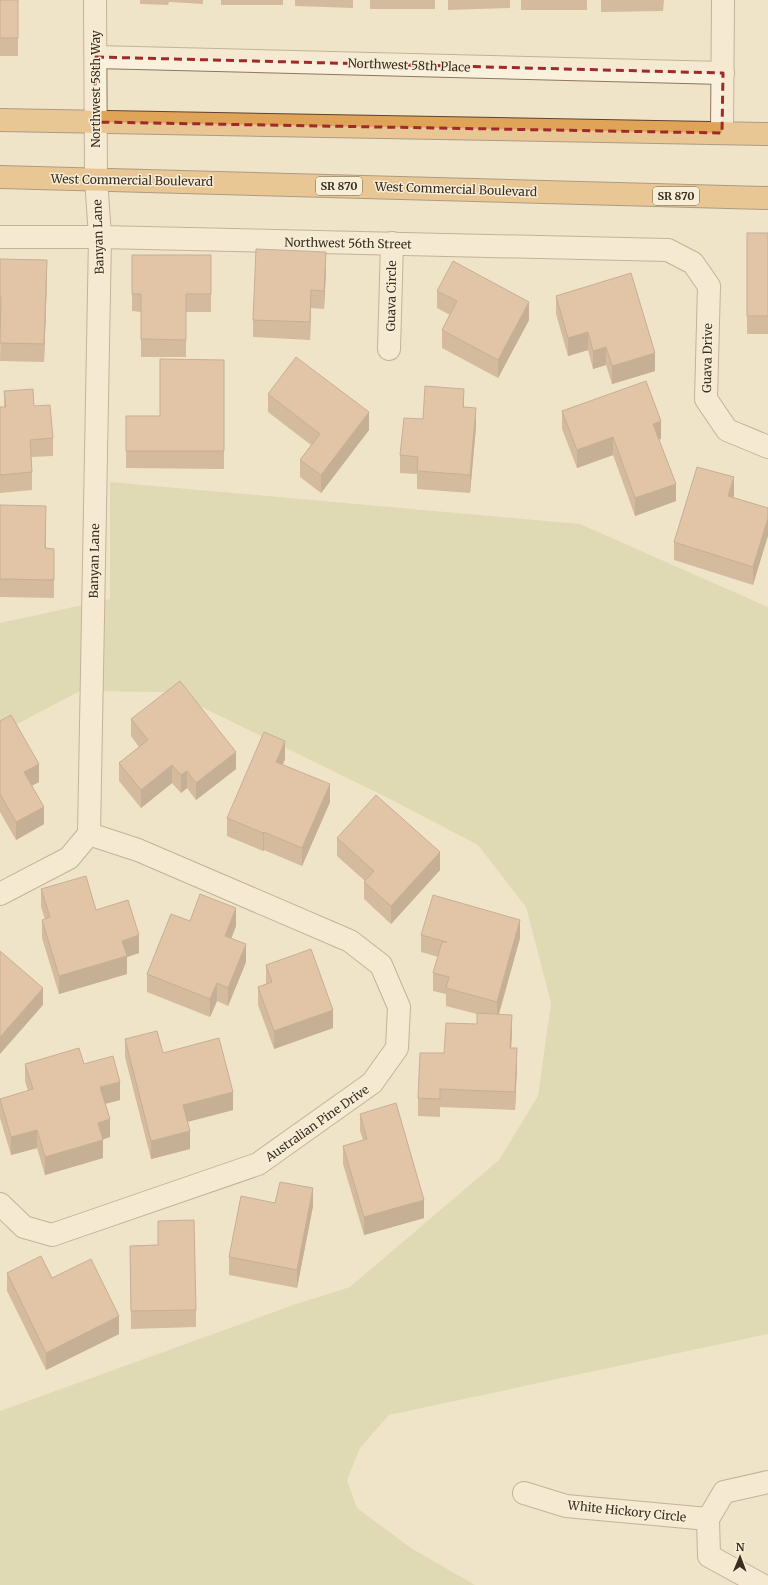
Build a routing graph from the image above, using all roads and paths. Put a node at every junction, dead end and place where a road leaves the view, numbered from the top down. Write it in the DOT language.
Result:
graph roads {
  1 [pos="95,0"];
  2 [pos="723,0"];
  3 [pos="96,57"];
  4 [pos="723,73"];
  5 [pos="0,120"];
  6 [pos="94,122"];
  7 [pos="722,133"];
  8 [pos="768,134"];
  9 [pos="0,177"];
  10 [pos="96,178"];
  11 [pos="768,198"];
  12 [pos="0,237"];
  13 [pos="100,237"];
  14 [pos="392,243"];
  15 [pos="693,263"];
  16 [pos="389,348"];
  17 [pos="768,448"];
  18 [pos="89,834"];
  19 [pos="0,894"];
  20 [pos="0,1204"];
  21 [pos="768,1482"];
  22 [pos="524,1493"];
  23 [pos="708,1519"];
  24 [pos="762,1585"];
  1 -- 3 [label="street, Northwest 58th Way"];
  2 -- 4 [label="street"];
  3 -- 4 [label="street, Northwest 58th Place"];
  3 -- 6 [label="street, Northwest 58th Way"];
  4 -- 7 [label="street"];
  5 -- 6 [label="highway"];
  6 -- 7 [label="highway"];
  6 -- 10 [label="street, Northwest 58th Way"];
  7 -- 8 [label="highway"];
  9 -- 10 [label="highway, West Commercial Boulevard / SR 870"];
  10 -- 11 [label="highway, West Commercial Boulevard / SR 870"];
  10 -- 13 [label="street, Banyan Lane"];
  12 -- 13 [label="street, Northwest 56th Street"];
  13 -- 14 [label="street, Northwest 56th Street"];
  13 -- 18 [label="street, Banyan Lane"];
  14 -- 15 [label="street, Northwest 56th Street"];
  14 -- 16 [label="street, Guava Circle"];
  15 -- 17 [label="street, Guava Drive"];
  18 -- 19 [label="street"];
  18 -- 20 [label="street, Australian Pine Drive"];
  21 -- 23 [label="street"];
  22 -- 23 [label="street, White Hickory Circle"];
  23 -- 24 [label="street"];
}
